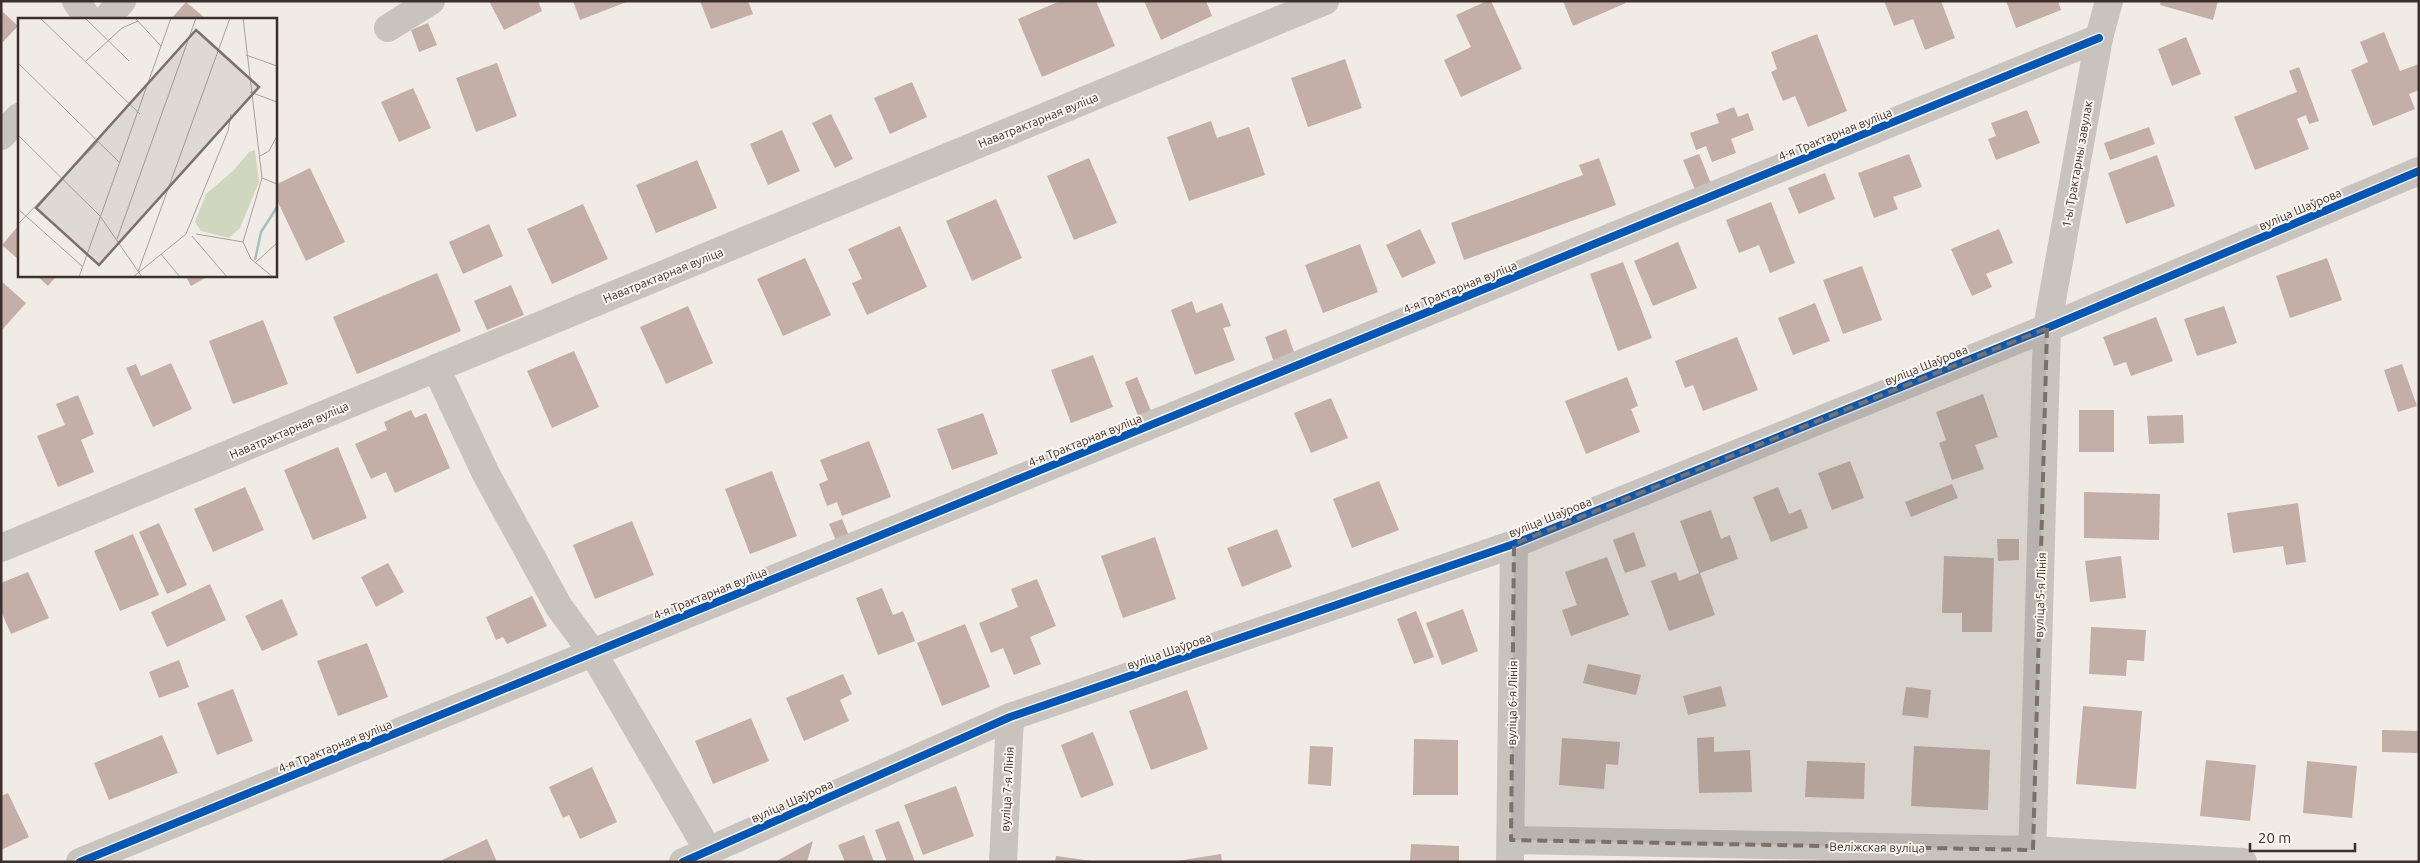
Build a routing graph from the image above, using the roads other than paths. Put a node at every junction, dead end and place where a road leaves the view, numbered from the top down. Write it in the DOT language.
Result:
graph roads {
  1 [pos="76,1"];
  2 [pos="122,1"];
  3 [pos="431,1"];
  4 [pos="1325,1"];
  5 [pos="2109,1"];
  6 [pos="87,18"];
  7 [pos="107,18"];
  8 [pos="388,28"];
  9 [pos="2099,38"];
  10 [pos="18,118"];
  11 [pos="1,136"];
  12 [pos="2419,171"];
  13 [pos="2047,328"];
  14 [pos="436,368"];
  15 [pos="1514,544"];
  16 [pos="1,548"];
  17 [pos="594,653"];
  18 [pos="1010,717"];
  19 [pos="708,850"];
  20 [pos="1510,851"];
  21 [pos="2032,856"];
  22 [pos="80,862"];
  23 [pos="683,862"];
  24 [pos="1003,862"];
  25 [pos="2243,862"];
  1 -- 6 [label="street"];
  2 -- 7 [label="street"];
  3 -- 8 [label="street"];
  4 -- 14 [label="street, Наватрактарная вуліца"];
  5 -- 9 [label="street, 1-ы Трактарны завулак"];
  9 -- 13 [label="street, 1-ы Трактарны завулак"];
  9 -- 17 [label="street, 4-я Трактарная вуліца"];
  10 -- 11 [label="street"];
  12 -- 13 [label="street, вуліца Шаўрова"];
  13 -- 15 [label="street, вуліца Шаўрова"];
  13 -- 21 [label="street, вуліца 5-я Лінія"];
  14 -- 16 [label="street, Наватрактарная вуліца"];
  14 -- 17 [label="street"];
  15 -- 18 [label="street, вуліца Шаўрова"];
  15 -- 20 [label="street, вуліца 6-я Лінія"];
  17 -- 19 [label="street"];
  17 -- 22 [label="street, 4-я Трактарная вуліца"];
  18 -- 19 [label="street, вуліца Шаўрова"];
  18 -- 24 [label="street, вуліца 7-я Лінія"];
  19 -- 23 [label="street, вуліца Шаўрова"];
  20 -- 21 [label="street, Веліжская вуліца"];
  21 -- 25 [label="street, Веліжская вуліца"];
}
